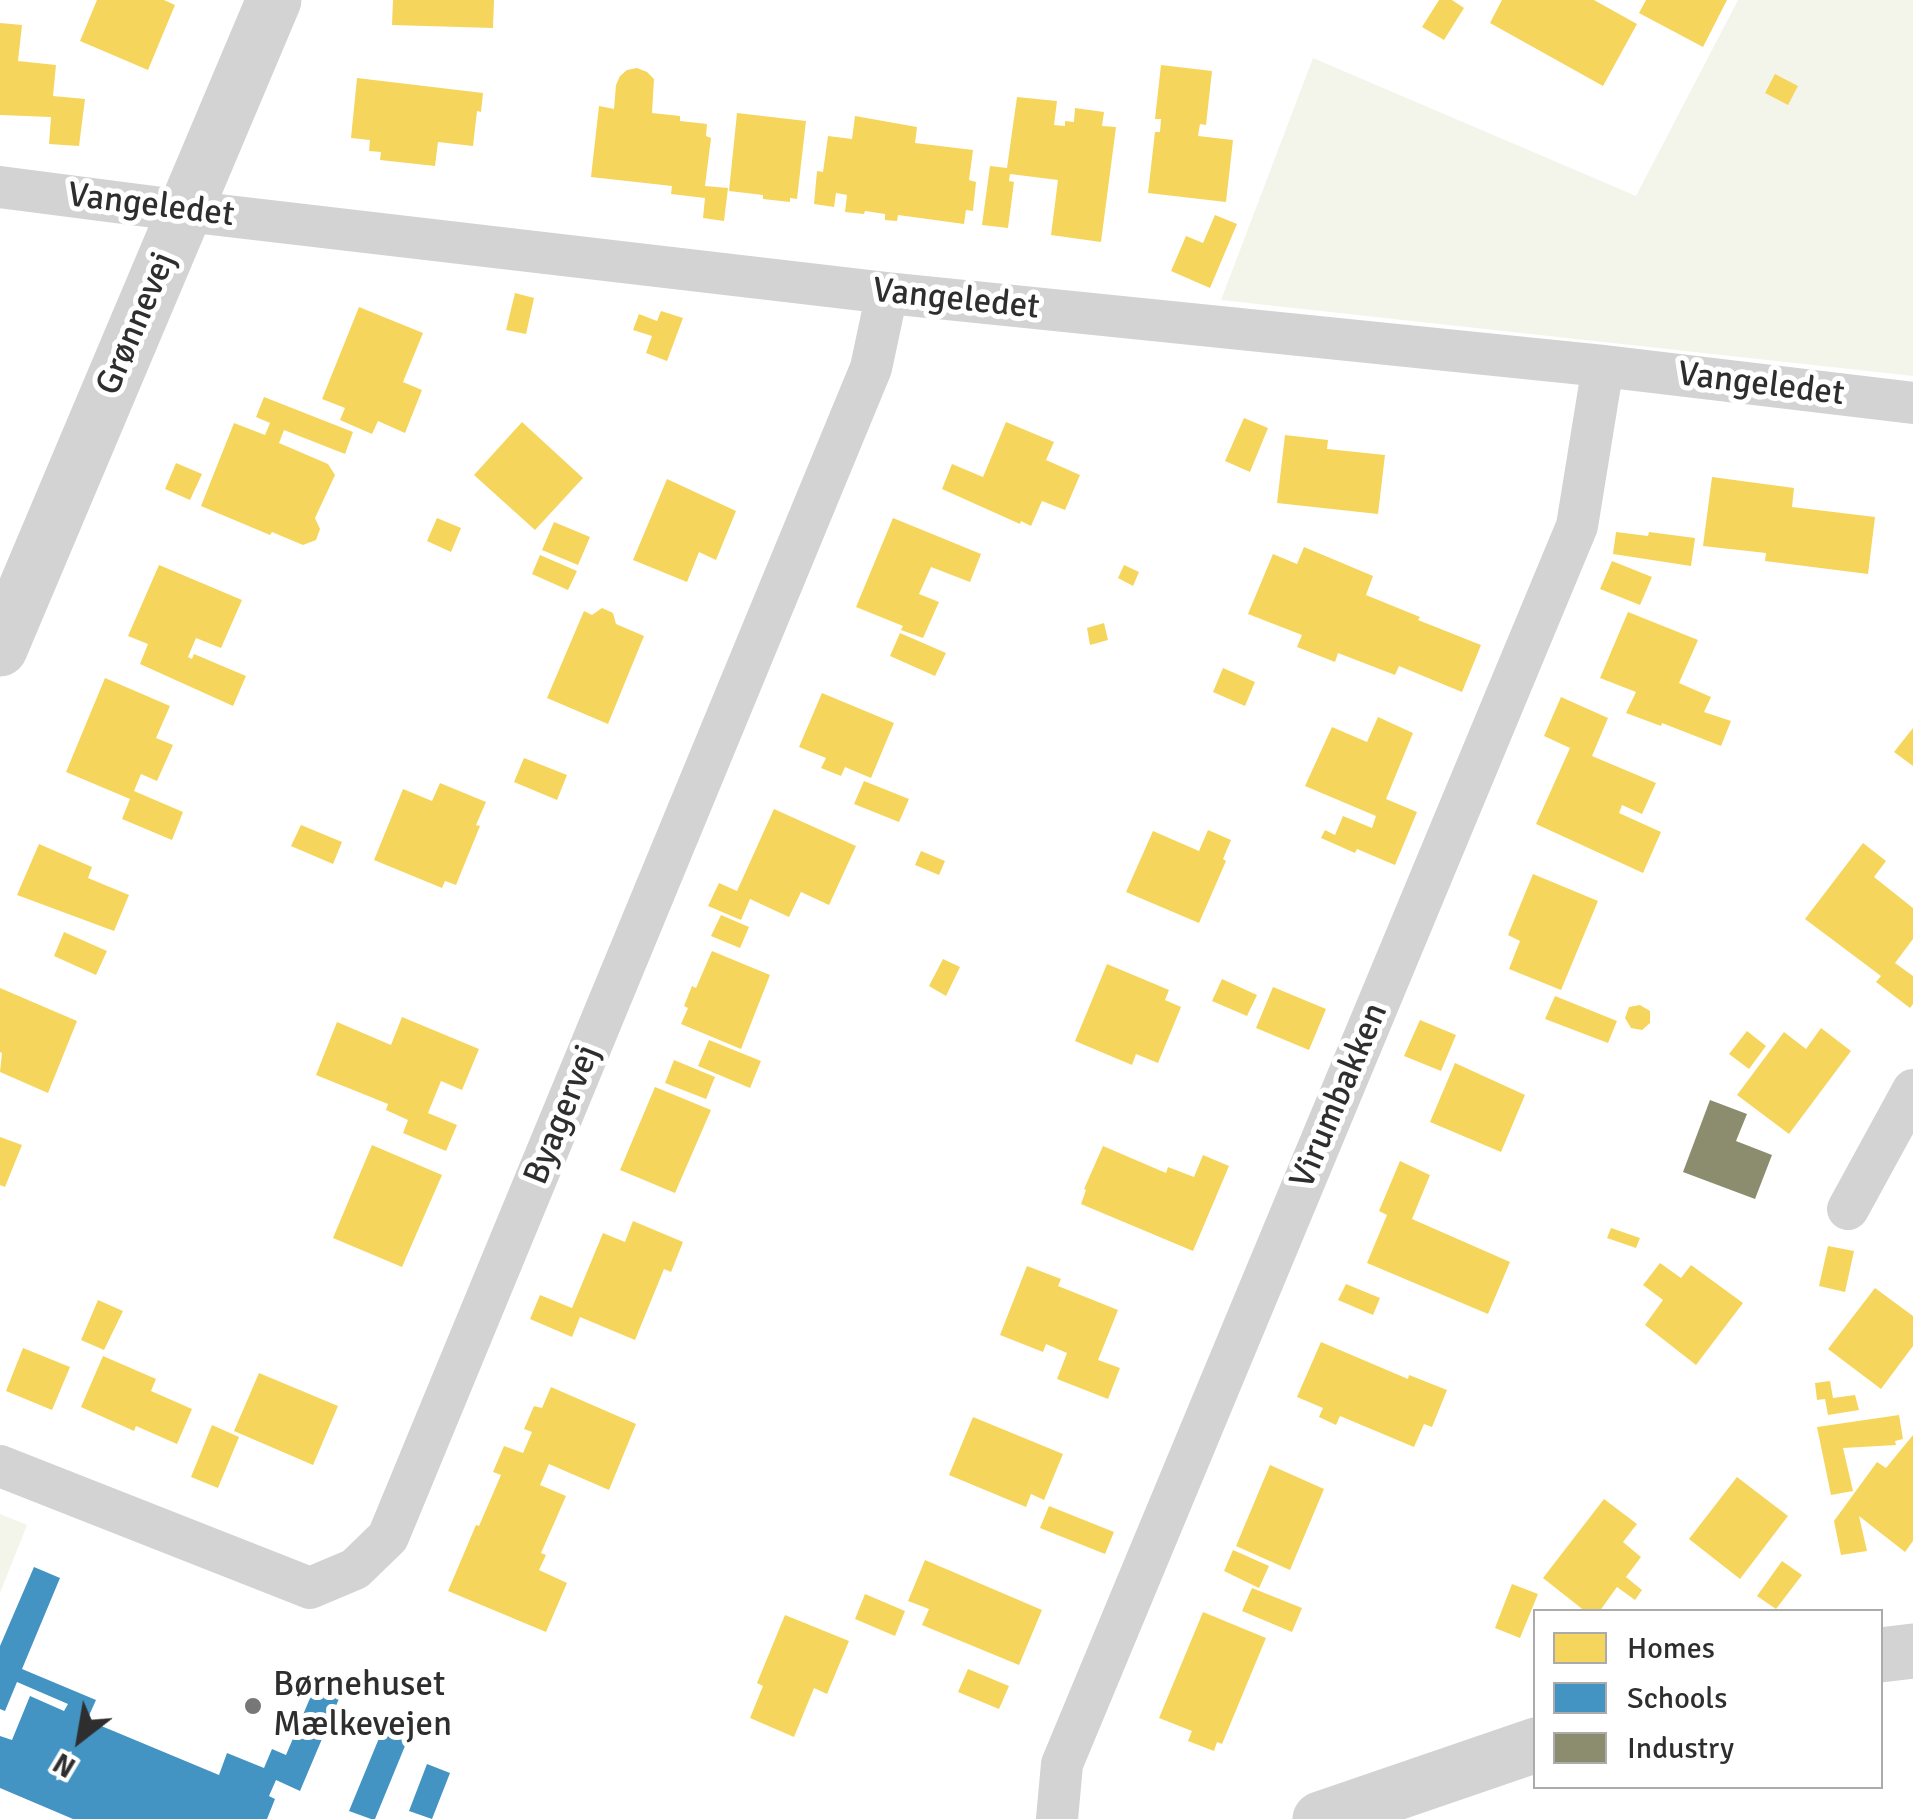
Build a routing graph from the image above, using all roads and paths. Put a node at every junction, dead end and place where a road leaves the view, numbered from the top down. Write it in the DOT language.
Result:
graph roads {
  1 [pos="274,0"];
  2 [pos="0,187"];
  3 [pos="185,211"];
  4 [pos="888,293"];
  5 [pos="1604,366"];
  6 [pos="1913,402"];
  7 [pos="0,649"];
  8 [pos="1913,1090"];
  9 [pos="1848,1209"];
  10 [pos="0,1466"];
  11 [pos="1913,1651"];
  12 [pos="1883,1654"];
  13 [pos="1533,1745"];
  14 [pos="1057,1819"];
  15 [pos="1320,1819"];
  1 -- 3 [label="street, Grønnevej"];
  2 -- 3 [label="street, Vangeledet"];
  3 -- 4 [label="street, Vangeledet"];
  3 -- 7 [label="street, Grønnevej"];
  4 -- 5 [label="street, Vangeledet"];
  4 -- 10 [label="street, Byagervej"];
  5 -- 6 [label="street, Vangeledet"];
  5 -- 14 [label="street, Virumbakken"];
  8 -- 9 [label="street"];
  11 -- 12 [label="street"];
  13 -- 15 [label="street"];
}
